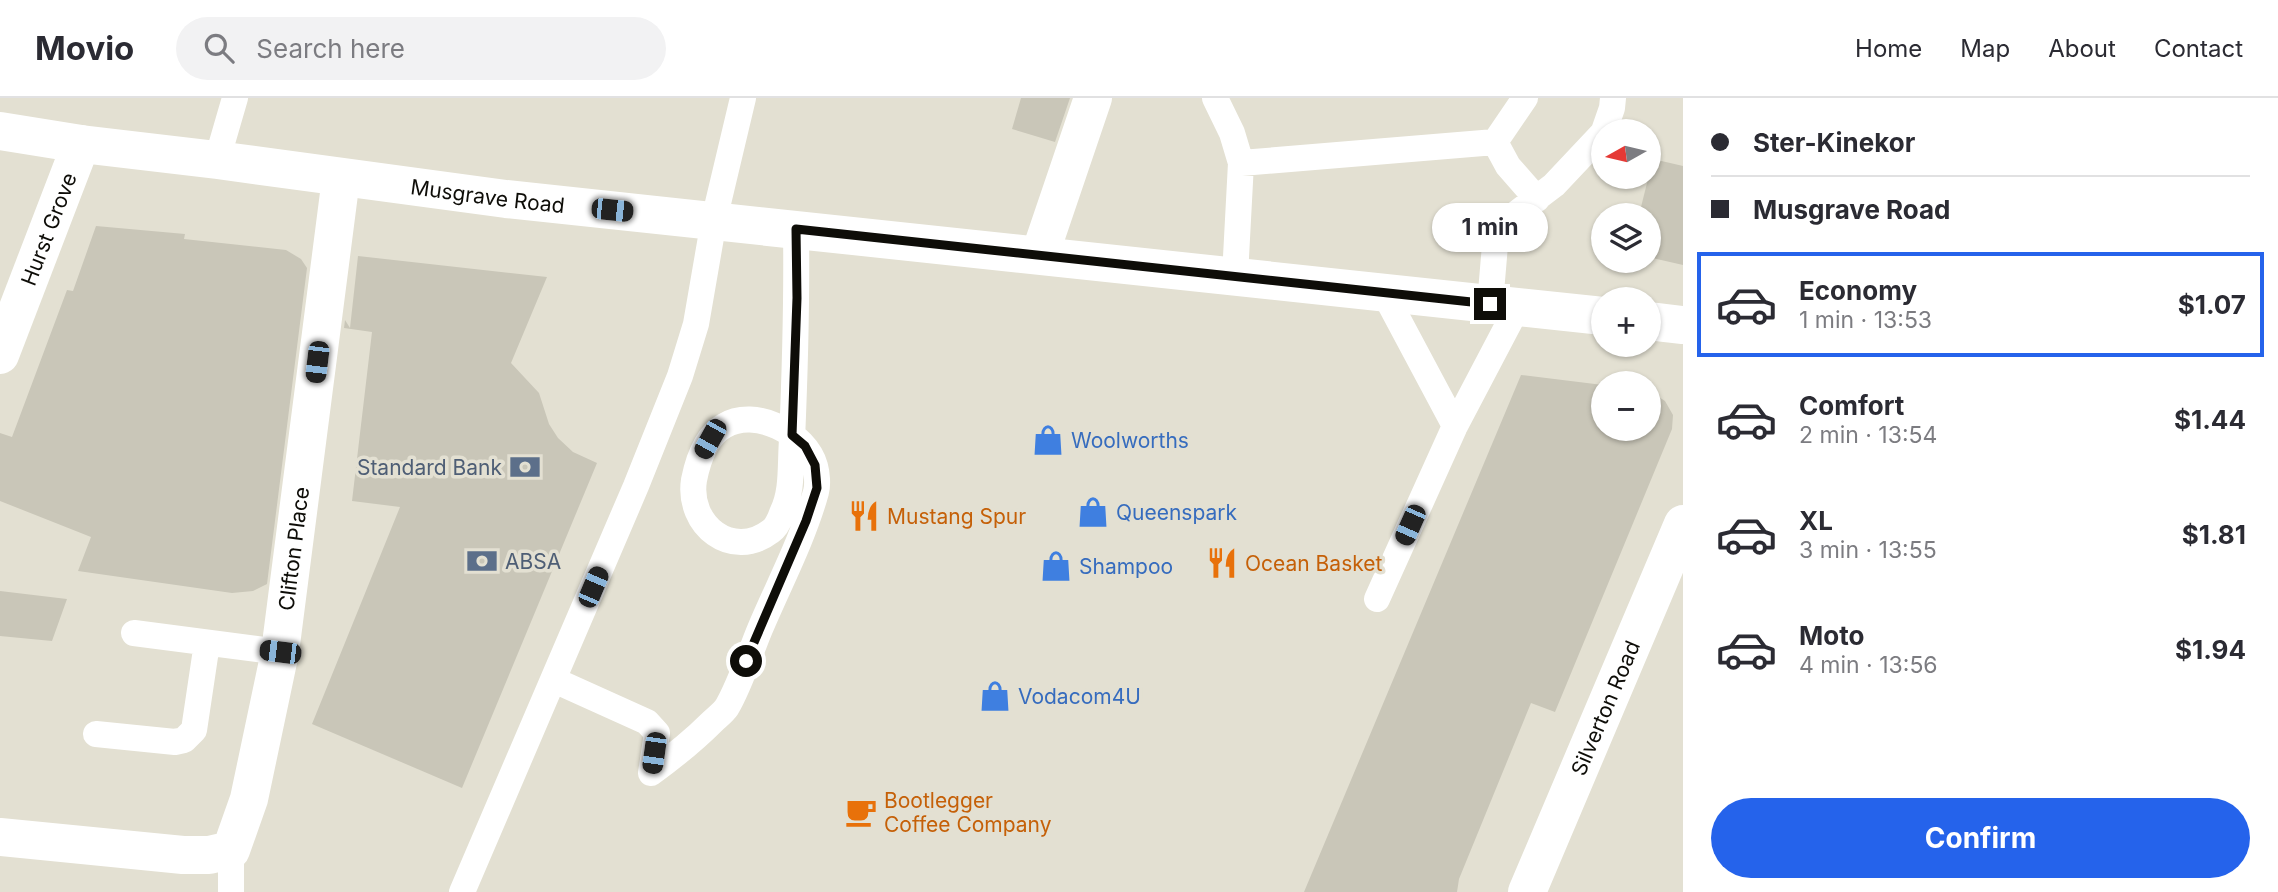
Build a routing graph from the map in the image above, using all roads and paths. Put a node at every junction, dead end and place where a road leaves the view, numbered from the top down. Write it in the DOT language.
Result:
graph roads {
  1 [pos="235,98"];
  2 [pos="743,98"];
  3 [pos="1093,98"];
  4 [pos="1215,98"];
  5 [pos="1525,98"];
  6 [pos="1612,98"];
  7 [pos="1608,119"];
  8 [pos="0,131"];
  9 [pos="1495,142"];
  10 [pos="81,144"];
  11 [pos="1591,145"];
  12 [pos="217,160"];
  13 [pos="1241,163"];
  14 [pos="341,178"];
  15 [pos="1536,200"];
  16 [pos="714,220"];
  17 [pos="796,229"];
  18 [pos="1040,254"];
  19 [pos="1235,276"];
  20 [pos="1383,292"];
  21 [pos="1504,305"];
  22 [pos="1591,315"];
  23 [pos="1661,322"];
  24 [pos="1683,325"];
  25 [pos="0,355"];
  26 [pos="1455,426"];
  27 [pos="792,435"];
  28 [pos="1679,543"];
  29 [pos="1377,599"];
  30 [pos="134,633"];
  31 [pos="207,643"];
  32 [pos="280,652"];
  33 [pos="565,685"];
  34 [pos="96,734"];
  35 [pos="0,837"];
  36 [pos="232,850"];
  37 [pos="232,892"];
  38 [pos="462,892"];
  39 [pos="1527,892"];
  1 -- 12 [label="lane"];
  2 -- 16 [label="lane"];
  3 -- 18 [label="street"];
  4 -- 13 [label="lane"];
  5 -- 9 [label="lane"];
  6 -- 7 [label="lane"];
  8 -- 10 [label="street, Musgrave Road"];
  9 -- 13 [label="lane"];
  9 -- 15 [label="lane"];
  10 -- 12 [label="street, Musgrave Road"];
  10 -- 25 [label="street, Hurst Grove"];
  11 -- 15 [label="lane"];
  12 -- 14 [label="street, Musgrave Road"];
  13 -- 19 [label="lane"];
  14 -- 16 [label="street, Musgrave Road"];
  14 -- 32 [label="street, Clifton Place"];
  15 -- 21 [label="lane"];
  16 -- 17 [label="street, Musgrave Road"];
  16 -- 38 [label="lane"];
  17 -- 18 [label="street, Musgrave Road"];
  17 -- 27 [label="lane"];
  18 -- 19 [label="street, Musgrave Road"];
  19 -- 20 [label="street, Musgrave Road"];
  20 -- 21 [label="street, Musgrave Road"];
  20 -- 26 [label="lane"];
  21 -- 22 [label="street, Musgrave Road"];
  21 -- 26 [label="lane"];
  23 -- 24 [label="street"];
  26 -- 29 [label="lane"];
  27 -- 27 [label="lane"];
  27 -- 33 [label="lane"];
  28 -- 39 [label="street, Silverton Road"];
  30 -- 31 [label="lane"];
  31 -- 32 [label="lane"];
  31 -- 34 [label="lane"];
  32 -- 36 [label="street, Clifton Place"];
  35 -- 36 [label="street"];
  36 -- 37 [label="lane"];
}
